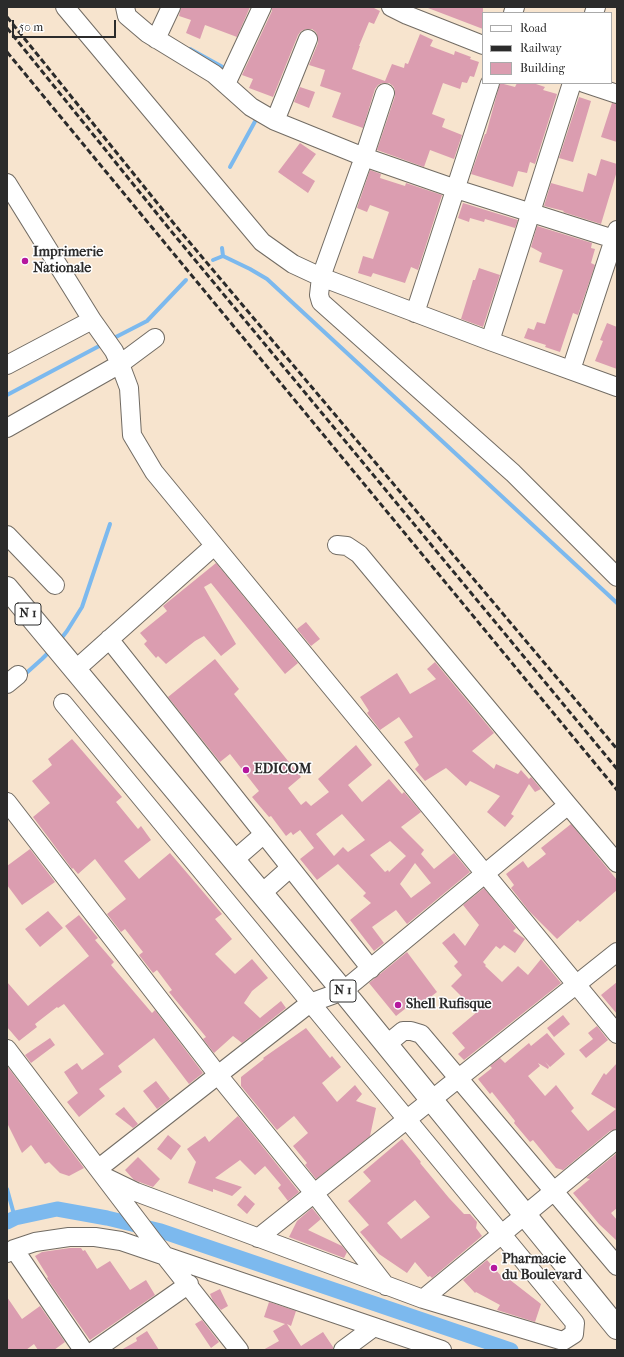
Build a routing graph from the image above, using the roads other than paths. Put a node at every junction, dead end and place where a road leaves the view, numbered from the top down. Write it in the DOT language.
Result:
graph roads {
  1 [pos="65,7"];
  2 [pos="125,7"];
  3 [pos="170,7"];
  4 [pos="262,7"];
  5 [pos="391,7"];
  6 [pos="156,39"];
  7 [pos="308,39"];
  8 [pos="482,45"];
  9 [pos="226,84"];
  10 [pos="490,84"];
  11 [pos="572,84"];
  12 [pos="587,84"];
  13 [pos="385,93"];
  14 [pos="617,94"];
  15 [pos="275,121"];
  16 [pos="364,157"];
  17 [pos="7,183"];
  18 [pos="456,189"];
  19 [pos="530,213"];
  20 [pos="616,236"];
  21 [pos="321,277"];
  22 [pos="415,313"];
  23 [pos="96,326"];
  24 [pos="155,338"];
  25 [pos="490,341"];
  26 [pos="117,358"];
  27 [pos="7,365"];
  28 [pos="571,370"];
  29 [pos="617,387"];
  30 [pos="7,428"];
  31 [pos="7,536"];
  32 [pos="337,545"];
  33 [pos="214,546"];
  34 [pos="617,576"];
  35 [pos="56,585"];
  36 [pos="7,588"];
  37 [pos="109,640"];
  38 [pos="70,663"];
  39 [pos="63,703"];
  40 [pos="7,802"];
  41 [pos="568,805"];
  42 [pos="264,834"];
  43 [pos="234,860"];
  44 [pos="617,863"];
  45 [pos="290,868"];
  46 [pos="485,874"];
  47 [pos="262,893"];
  48 [pos="617,952"];
  49 [pos="371,969"];
  50 [pos="576,985"];
  51 [pos="343,992"];
  52 [pos="310,1003"];
  53 [pos="617,1034"];
  54 [pos="386,1045"];
  55 [pos="7,1049"];
  56 [pos="218,1075"];
  57 [pos="459,1078"];
  58 [pos="431,1100"];
  59 [pos="407,1119"];
  60 [pos="617,1139"];
  61 [pos="107,1178"];
  62 [pos="554,1191"];
  63 [pos="314,1193"];
  64 [pos="524,1215"];
  65 [pos="502,1234"];
  66 [pos="258,1238"];
  67 [pos="10,1251"];
  68 [pos="167,1256"];
  69 [pos="617,1266"];
  70 [pos="189,1284"];
  71 [pos="387,1286"];
  72 [pos="423,1299"];
  73 [pos="616,1325"];
  74 [pos="374,1327"];
  75 [pos="434,1348"];
  76 [pos="83,1350"];
  77 [pos="95,1350"];
  78 [pos="239,1350"];
  79 [pos="343,1350"];
  1 -- 21 [label="street"];
  2 -- 6 [label="street"];
  3 -- 6 [label="street"];
  4 -- 9 [label="street"];
  5 -- 8 [label="street"];
  6 -- 9 [label="street"];
  7 -- 15 [label="street"];
  9 -- 15 [label="street"];
  10 -- 18 [label="street"];
  11 -- 19 [label="street"];
  12 -- 14 [label="street"];
  13 -- 16 [label="street"];
  15 -- 16 [label="street"];
  16 -- 18 [label="street"];
  16 -- 21 [label="street"];
  17 -- 23 [label="street"];
  18 -- 19 [label="street"];
  18 -- 22 [label="street"];
  19 -- 20 [label="street"];
  19 -- 25 [label="street"];
  20 -- 28 [label="street"];
  21 -- 22 [label="street"];
  21 -- 34 [label="street"];
  22 -- 25 [label="street"];
  23 -- 26 [label="street"];
  23 -- 27 [label="street"];
  24 -- 26 [label="street"];
  25 -- 28 [label="street"];
  26 -- 30 [label="street"];
  26 -- 33 [label="street"];
  28 -- 29 [label="street"];
  31 -- 35 [label="street"];
  32 -- 41 [label="street"];
  33 -- 37 [label="street"];
  33 -- 46 [label="street"];
  36 -- 38 [label="highway, N 1"];
  37 -- 38 [label="street"];
  37 -- 42 [label="street"];
  38 -- 43 [label="highway, N 1"];
  39 -- 52 [label="street"];
  40 -- 56 [label="street"];
  41 -- 44 [label="street"];
  41 -- 46 [label="street"];
  42 -- 43 [label="street"];
  42 -- 45 [label="street"];
  43 -- 47 [label="highway, N 1"];
  45 -- 47 [label="street"];
  45 -- 49 [label="street"];
  46 -- 49 [label="street"];
  46 -- 50 [label="street"];
  47 -- 51 [label="highway, N 1"];
  48 -- 50 [label="street"];
  49 -- 51 [label="street"];
  50 -- 53 [label="street"];
  50 -- 57 [label="street"];
  51 -- 52 [label="street"];
  51 -- 54 [label="highway, N 1"];
  52 -- 56 [label="street"];
  52 -- 59 [label="street"];
  54 -- 57 [label="street"];
  54 -- 58 [label="highway, N 1"];
  55 -- 61 [label="street"];
  56 -- 61 [label="street"];
  56 -- 63 [label="street"];
  57 -- 58 [label="street"];
  57 -- 62 [label="street"];
  58 -- 59 [label="street"];
  58 -- 64 [label="highway, N 1"];
  59 -- 63 [label="street"];
  59 -- 65 [label="street"];
  60 -- 62 [label="street"];
  61 -- 66 [label="street"];
  61 -- 68 [label="street"];
  62 -- 64 [label="street"];
  62 -- 69 [label="street"];
  63 -- 66 [label="street"];
  63 -- 71 [label="street"];
  64 -- 65 [label="street"];
  64 -- 73 [label="highway, N 1"];
  65 -- 72 [label="street"];
  65 -- 72 [label="street"];
  66 -- 71 [label="street"];
  67 -- 68 [label="street"];
  67 -- 76 [label="street"];
  68 -- 70 [label="street"];
  68 -- 74 [label="street"];
  70 -- 77 [label="street"];
  70 -- 78 [label="street"];
  71 -- 72 [label="street"];
  74 -- 75 [label="street"];
  74 -- 79 [label="street"];
}
